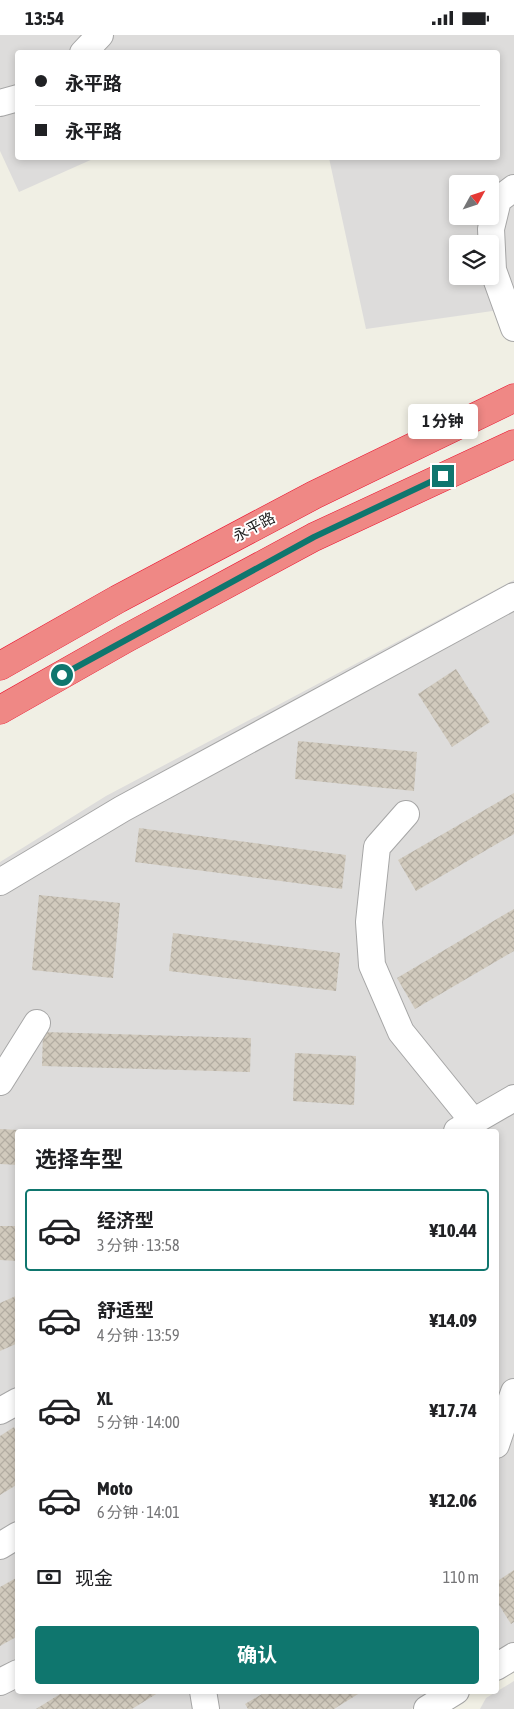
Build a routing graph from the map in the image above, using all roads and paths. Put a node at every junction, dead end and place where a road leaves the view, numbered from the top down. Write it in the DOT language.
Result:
graph roads {
  1 [pos="100,35"];
  2 [pos="86,50"];
  3 [pos="15,99"];
  4 [pos="0,103"];
  5 [pos="514,187"];
  6 [pos="514,328"];
  7 [pos="514,398"];
  8 [pos="514,444"];
  9 [pos="514,597"];
  10 [pos="0,666"];
  11 [pos="0,710"];
  12 [pos="406,814"];
  13 [pos="0,882"];
  14 [pos="37,1023"];
  15 [pos="0,1082"];
  16 [pos="514,1098"];
  17 [pos="465,1126"];
  18 [pos="514,1392"];
  19 [pos="15,1403"];
  20 [pos="0,1411"];
  21 [pos="499,1436"];
  22 [pos="15,1537"];
  23 [pos="0,1546"];
  24 [pos="514,1656"];
  25 [pos="499,1665"];
  26 [pos="15,1674"];
  27 [pos="0,1682"];
  28 [pos="204,1694"];
  29 [pos="430,1694"];
  30 [pos="451,1694"];
  31 [pos="206,1709"];
  32 [pos="427,1709"];
  1 -- 2 [label="street"];
  3 -- 4 [label="street"];
  5 -- 6 [label="street"];
  7 -- 10 [label="highway, 永平路"];
  8 -- 11 [label="highway"];
  9 -- 13 [label="street"];
  12 -- 17 [label="street"];
  14 -- 15 [label="street"];
  16 -- 17 [label="street"];
  18 -- 21 [label="street"];
  19 -- 20 [label="street"];
  22 -- 23 [label="street"];
  24 -- 25 [label="street"];
  26 -- 27 [label="street"];
  28 -- 31 [label="street"];
  29 -- 32 [label="street"];
  30 -- 32 [label="street"];
}
